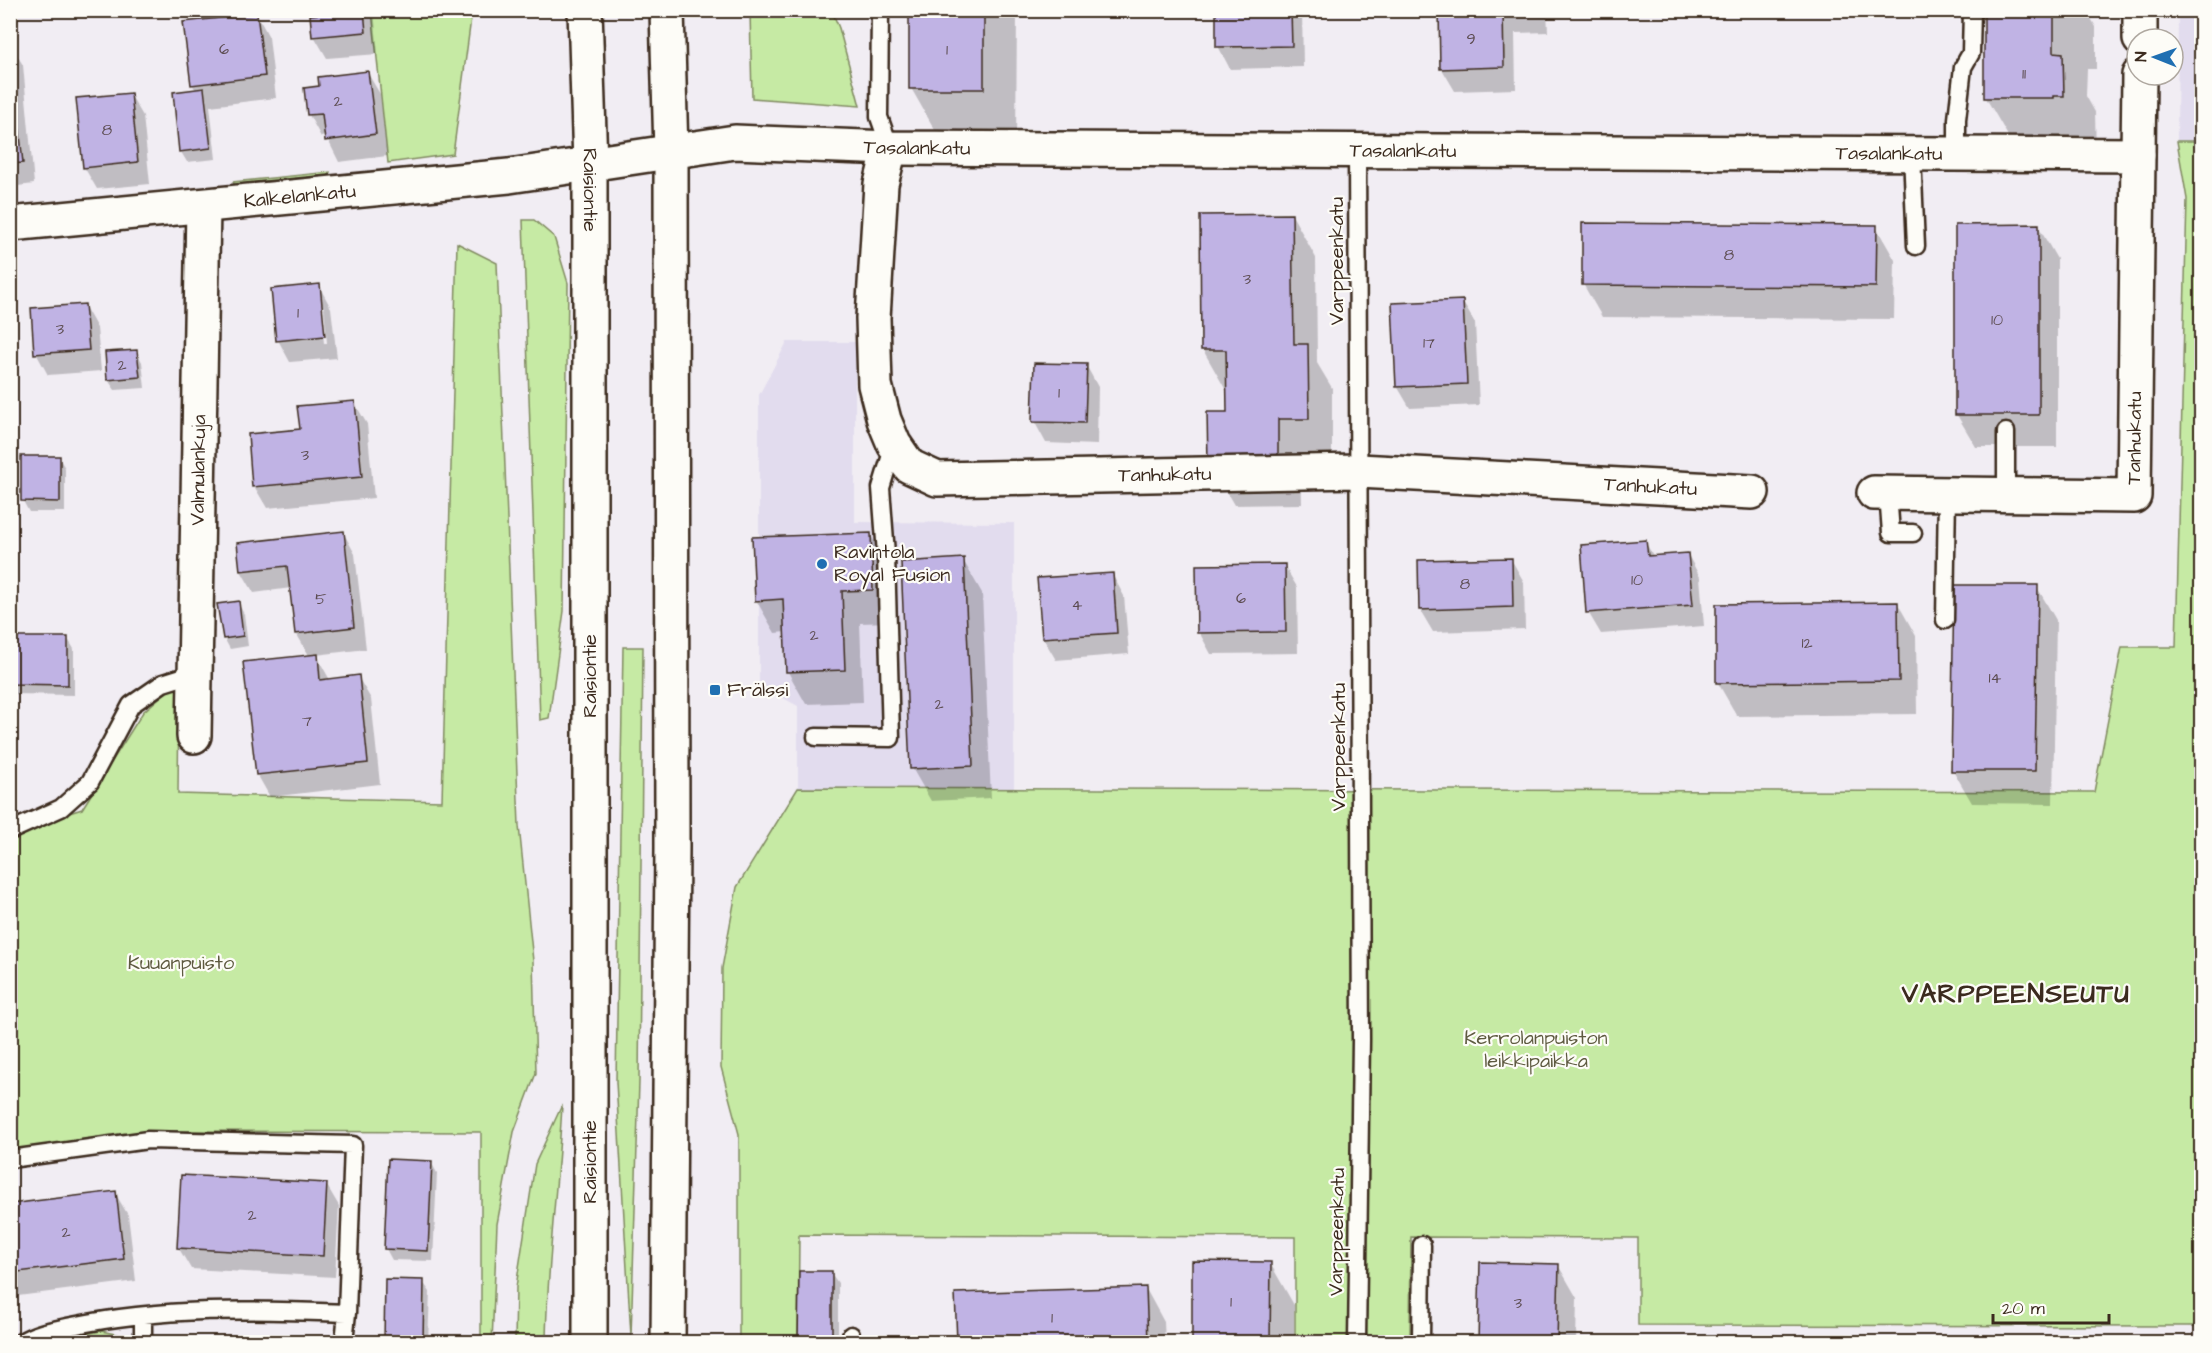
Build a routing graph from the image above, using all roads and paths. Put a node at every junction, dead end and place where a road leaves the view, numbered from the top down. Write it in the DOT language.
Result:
graph roads {
  1 [pos="585,10"];
  2 [pos="667,10"];
  3 [pos="880,10"];
  4 [pos="1972,10"];
  5 [pos="2140,10"];
  6 [pos="2140,27"];
  7 [pos="2139,87"];
  8 [pos="890,148"];
  9 [pos="1357,151"];
  10 [pos="671,152"];
  11 [pos="1957,153"];
  12 [pos="1912,154"];
  13 [pos="2138,155"];
  14 [pos="590,164"];
  15 [pos="203,206"];
  16 [pos="10,224"];
  17 [pos="1916,246"];
  18 [pos="2006,432"];
  19 [pos="894,444"];
  20 [pos="1359,471"];
  21 [pos="1752,492"];
  22 [pos="1881,493"];
  23 [pos="1947,493"];
  24 [pos="2006,493"];
  25 [pos="1913,534"];
  26 [pos="1945,620"];
  27 [pos="195,673"];
  28 [pos="194,736"];
  29 [pos="816,737"];
  30 [pos="10,831"];
  31 [pos="10,1159"];
  32 [pos="1422,1245"];
  33 [pos="347,1313"];
  34 [pos="143,1316"];
  35 [pos="21,1342"];
  36 [pos="143,1342"];
  37 [pos="344,1342"];
  38 [pos="590,1342"];
  39 [pos="668,1342"];
  40 [pos="1357,1342"];
  41 [pos="1421,1342"];
  1 -- 14 [label="street, Raisiontie"];
  2 -- 10 [label="street"];
  3 -- 8 [label="lane"];
  4 -- 11 [label="lane"];
  5 -- 6 [label="street"];
  7 -- 13 [label="street"];
  8 -- 9 [label="street, Tasalankatu"];
  8 -- 10 [label="street, Tasalankatu"];
  8 -- 19 [label="street, Tanhukatu"];
  9 -- 12 [label="street, Tasalankatu"];
  9 -- 20 [label="lane, Varppeenkatu"];
  10 -- 14 [label="street, Tasalankatu"];
  10 -- 39 [label="street"];
  11 -- 12 [label="street, Tasalankatu"];
  11 -- 13 [label="street, Tasalankatu"];
  12 -- 17 [label="lane"];
  13 -- 24 [label="street, Tanhukatu"];
  14 -- 15 [label="street, Kalkelankatu"];
  14 -- 38 [label="street, Raisiontie"];
  15 -- 16 [label="street, Kalkelankatu"];
  15 -- 27 [label="street, Valmulankuja"];
  18 -- 24 [label="lane"];
  19 -- 20 [label="street, Tanhukatu"];
  19 -- 29 [label="lane"];
  20 -- 21 [label="street, Tanhukatu"];
  20 -- 40 [label="lane, Varppeenkatu"];
  22 -- 23 [label="street, Tanhukatu"];
  22 -- 25 [label="lane"];
  23 -- 24 [label="street, Tanhukatu"];
  23 -- 26 [label="lane"];
  27 -- 28 [label="street, Valmulankuja"];
  27 -- 30 [label="lane"];
  31 -- 33 [label="lane"];
  32 -- 41 [label="lane"];
  33 -- 34 [label="lane"];
  33 -- 37 [label="lane"];
  34 -- 35 [label="lane"];
  34 -- 36 [label="lane"];
}
